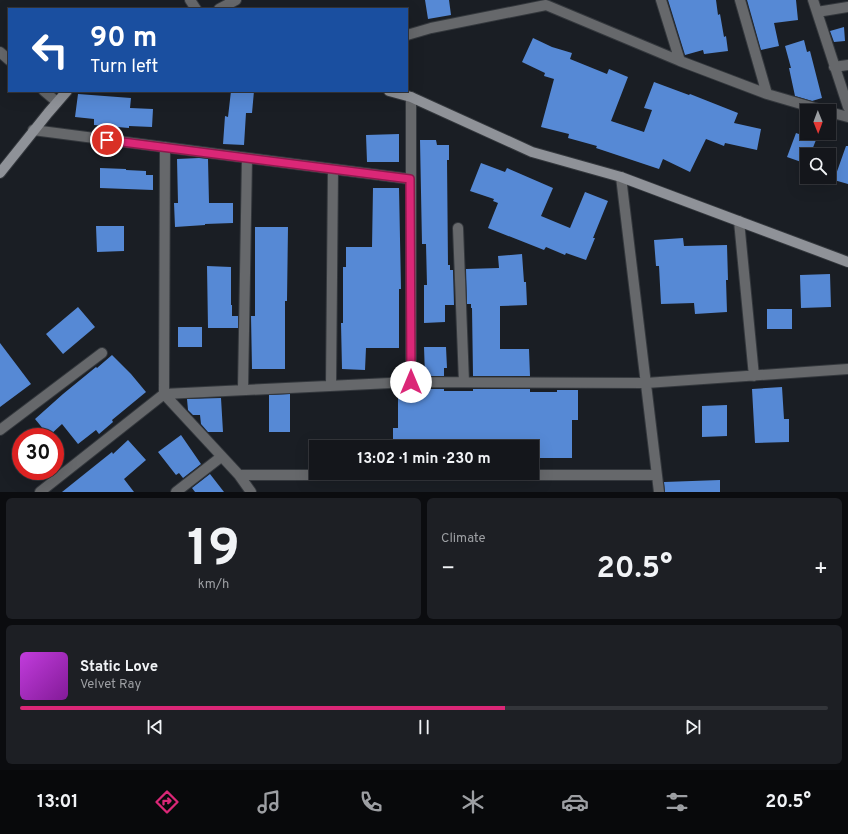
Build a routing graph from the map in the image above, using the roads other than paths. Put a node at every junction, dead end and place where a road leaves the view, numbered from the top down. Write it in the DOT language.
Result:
graph roads {
  1 [pos="236,0"];
  2 [pos="662,0"];
  3 [pos="740,0"];
  4 [pos="813,0"];
  5 [pos="546,2"];
  6 [pos="848,7"];
  7 [pos="221,8"];
  8 [pos="817,12"];
  9 [pos="408,35"];
  10 [pos="0,52"];
  11 [pos="8,59"];
  12 [pos="680,61"];
  13 [pos="848,65"];
  14 [pos="834,67"];
  15 [pos="45,92"];
  16 [pos="66,92"];
  17 [pos="393,92"];
  18 [pos="767,94"];
  19 [pos="411,97"];
  20 [pos="57,102"];
  21 [pos="801,104"];
  22 [pos="848,108"];
  23 [pos="836,114"];
  24 [pos="848,118"];
  25 [pos="34,130"];
  26 [pos="165,147"];
  27 [pos="247,158"];
  28 [pos="333,169"];
  29 [pos="0,173"];
  30 [pos="621,177"];
  31 [pos="410,179"];
  32 [pos="739,221"];
  33 [pos="458,228"];
  34 [pos="848,262"];
  35 [pos="102,353"];
  36 [pos="848,369"];
  37 [pos="754,376"];
  38 [pos="411,382"];
  39 [pos="464,382"];
  40 [pos="646,383"];
  41 [pos="330,386"];
  42 [pos="243,389"];
  43 [pos="164,394"];
  44 [pos="0,430"];
  45 [pos="221,456"];
  46 [pos="657,475"];
  47 [pos="239,476"];
  48 [pos="40,492"];
  49 [pos="176,492"];
  50 [pos="251,492"];
  51 [pos="659,492"];
  1 -- 7 [label="street"];
  2 -- 12 [label="street"];
  3 -- 18 [label="street"];
  4 -- 8 [label="street"];
  5 -- 9 [label="street"];
  5 -- 12 [label="street"];
  6 -- 8 [label="street"];
  8 -- 14 [label="street"];
  10 -- 11 [label="street"];
  12 -- 18 [label="street"];
  13 -- 14 [label="street"];
  14 -- 22 [label="street"];
  15 -- 20 [label="street"];
  16 -- 20 [label="street"];
  17 -- 19 [label="street"];
  18 -- 21 [label="street"];
  19 -- 30 [label="street"];
  19 -- 31 [label="street"];
  20 -- 25 [label="street"];
  23 -- 24 [label="street"];
  25 -- 26 [label="street"];
  25 -- 29 [label="street"];
  26 -- 27 [label="street"];
  26 -- 43 [label="street"];
  27 -- 28 [label="street"];
  27 -- 42 [label="street"];
  28 -- 31 [label="street"];
  28 -- 41 [label="street"];
  30 -- 32 [label="street"];
  30 -- 40 [label="street"];
  31 -- 38 [label="street"];
  32 -- 34 [label="street"];
  32 -- 37 [label="street"];
  33 -- 39 [label="street"];
  35 -- 44 [label="street"];
  36 -- 37 [label="street"];
  37 -- 40 [label="street"];
  38 -- 39 [label="street"];
  38 -- 41 [label="street"];
  39 -- 40 [label="street"];
  40 -- 46 [label="street"];
  41 -- 42 [label="street"];
  42 -- 43 [label="street"];
  43 -- 45 [label="street"];
  43 -- 48 [label="street"];
  45 -- 47 [label="street"];
  45 -- 49 [label="street"];
  46 -- 47 [label="street"];
  46 -- 51 [label="street"];
  47 -- 50 [label="street"];
}
